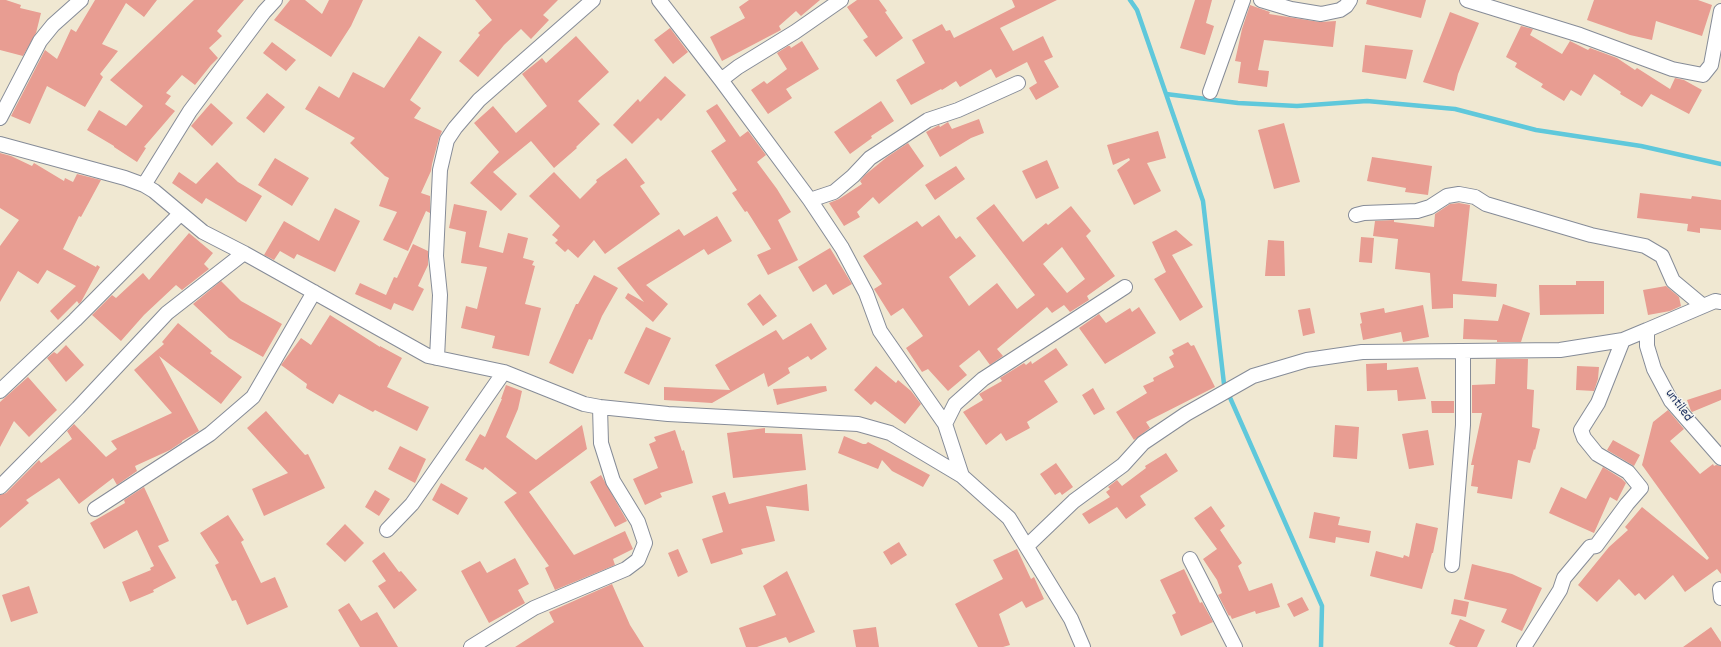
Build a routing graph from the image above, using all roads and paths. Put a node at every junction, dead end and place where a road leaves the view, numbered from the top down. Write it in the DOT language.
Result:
graph roads {
  1 [pos="81,0"];
  2 [pos="275,0"];
  3 [pos="593,0"];
  4 [pos="659,0"];
  5 [pos="841,0"];
  6 [pos="1243,0"];
  7 [pos="1261,0"];
  8 [pos="1350,0"];
  9 [pos="1467,0"];
  10 [pos="1721,11"];
  11 [pos="722,80"];
  12 [pos="1018,83"];
  13 [pos="1210,92"];
  14 [pos="0,118"];
  15 [pos="0,144"];
  16 [pos="144,186"];
  17 [pos="810,200"];
  18 [pos="180,214"];
  19 [pos="1356,214"];
  20 [pos="244,253"];
  21 [pos="1125,287"];
  22 [pos="314,292"];
  23 [pos="1721,302"];
  24 [pos="1703,306"];
  25 [pos="1647,330"];
  26 [pos="1623,340"];
  27 [pos="1463,351"];
  28 [pos="437,358"];
  29 [pos="504,372"];
  30 [pos="0,391"];
  31 [pos="600,407"];
  32 [pos="945,424"];
  33 [pos="1721,458"];
  34 [pos="962,476"];
  35 [pos="0,487"];
  36 [pos="95,509"];
  37 [pos="387,530"];
  38 [pos="1027,546"];
  39 [pos="1190,559"];
  40 [pos="1452,565"];
  41 [pos="471,647"];
  42 [pos="1083,647"];
  43 [pos="1235,647"];
  44 [pos="1524,647"];
  1 -- 14 [label="street"];
  2 -- 16 [label="street"];
  3 -- 28 [label="street"];
  4 -- 11 [label="street"];
  5 -- 11 [label="street"];
  6 -- 13 [label="street"];
  7 -- 8 [label="street"];
  9 -- 10 [label="street"];
  11 -- 17 [label="street"];
  12 -- 17 [label="street"];
  15 -- 16 [label="street"];
  16 -- 18 [label="street"];
  17 -- 32 [label="street"];
  18 -- 20 [label="street"];
  18 -- 30 [label="street"];
  19 -- 24 [label="street"];
  20 -- 22 [label="street"];
  20 -- 35 [label="street"];
  21 -- 32 [label="street"];
  22 -- 28 [label="street"];
  22 -- 36 [label="street"];
  23 -- 24 [label="street"];
  24 -- 25 [label="street"];
  25 -- 26 [label="street"];
  25 -- 33 [label="street, untiled"];
  26 -- 27 [label="street"];
  26 -- 44 [label="street"];
  27 -- 38 [label="street"];
  27 -- 40 [label="street"];
  28 -- 29 [label="street"];
  29 -- 31 [label="street"];
  29 -- 37 [label="street"];
  31 -- 34 [label="street"];
  31 -- 41 [label="street"];
  32 -- 34 [label="street"];
  34 -- 38 [label="street"];
  38 -- 42 [label="street"];
  39 -- 43 [label="street"];
}
